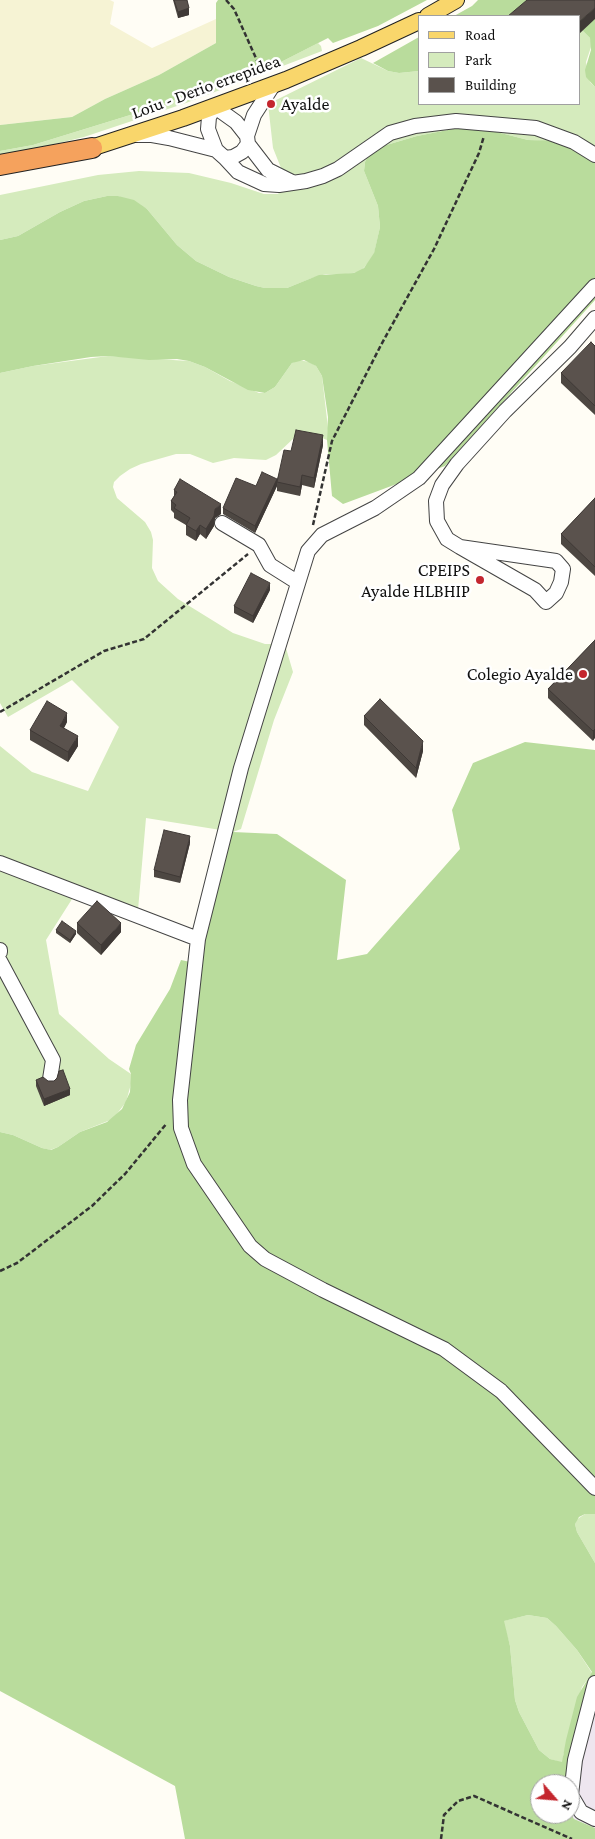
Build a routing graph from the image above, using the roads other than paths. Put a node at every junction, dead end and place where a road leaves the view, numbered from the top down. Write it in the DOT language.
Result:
graph roads {
  1 [pos="456,0"];
  2 [pos="430,15"];
  3 [pos="418,21"];
  4 [pos="271,85"];
  5 [pos="215,107"];
  6 [pos="131,136"];
  7 [pos="248,140"];
  8 [pos="92,148"];
  9 [pos="220,154"];
  10 [pos="595,155"];
  11 [pos="0,165"];
  12 [pos="0,173"];
  13 [pos="292,182"];
  14 [pos="595,286"];
  15 [pos="595,318"];
  16 [pos="222,523"];
  17 [pos="460,546"];
  18 [pos="297,582"];
  19 [pos="0,863"];
  20 [pos="198,939"];
  21 [pos="0,962"];
  22 [pos="50,1079"];
  23 [pos="595,1488"];
  24 [pos="595,1683"];
  25 [pos="595,1819"];
  1 -- 2 [label="main road"];
  3 -- 4 [label="main road, Loiu - Derio errepidea"];
  4 -- 5 [label="main road, Loiu - Derio errepidea"];
  4 -- 7 [label="street"];
  5 -- 6 [label="main road, Loiu - Derio errepidea"];
  5 -- 7 [label="street"];
  5 -- 9 [label="street"];
  6 -- 8 [label="main road, Loiu - Derio errepidea"];
  6 -- 9 [label="street"];
  7 -- 9 [label="street"];
  7 -- 13 [label="street"];
  8 -- 11 [label="highway"];
  8 -- 12 [label="main road, Loiu - Derio errepidea"];
  9 -- 13 [label="street"];
  10 -- 13 [label="street"];
  14 -- 18 [label="street"];
  15 -- 17 [label="street"];
  16 -- 18 [label="street"];
  17 -- 17 [label="street"];
  18 -- 20 [label="street"];
  19 -- 20 [label="street"];
  20 -- 23 [label="street"];
  21 -- 22 [label="street"];
  24 -- 25 [label="street"];
}
